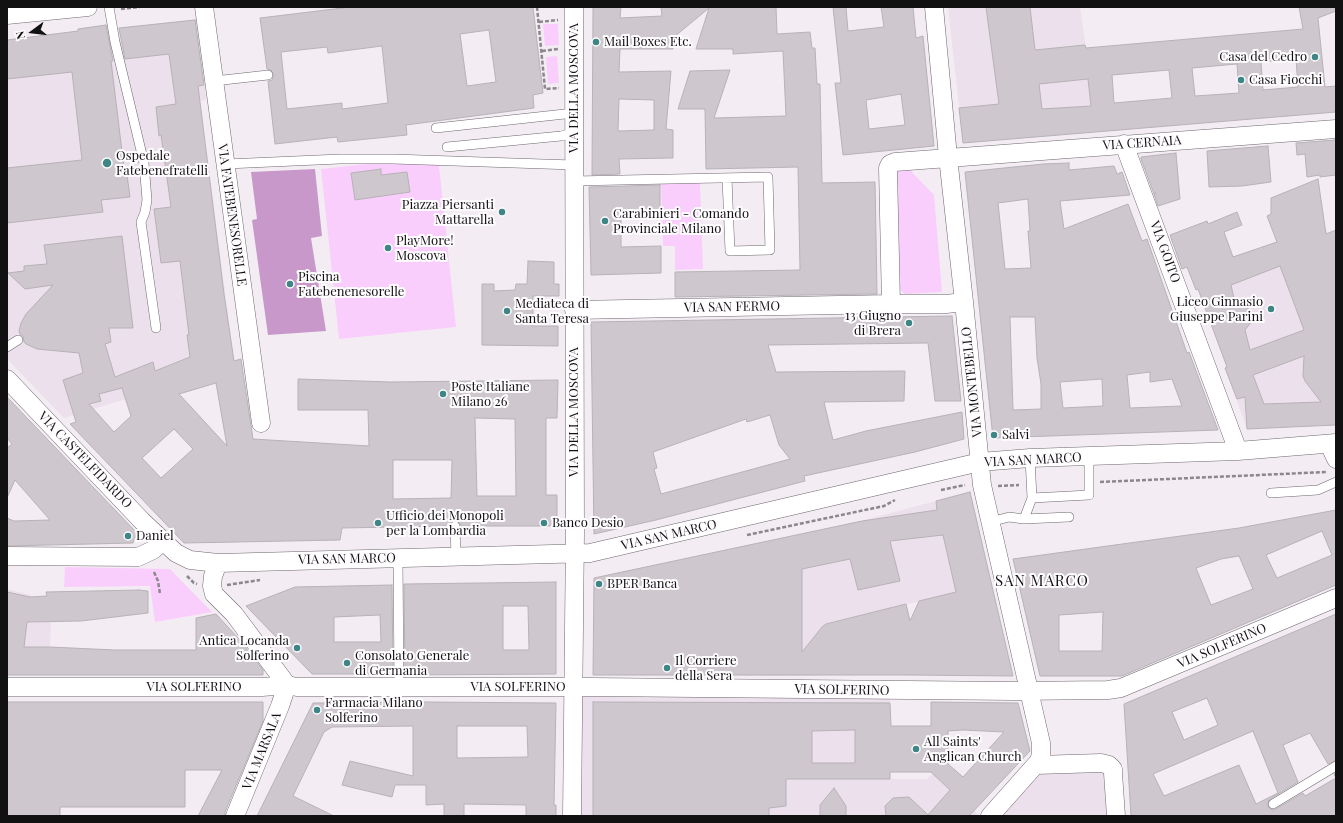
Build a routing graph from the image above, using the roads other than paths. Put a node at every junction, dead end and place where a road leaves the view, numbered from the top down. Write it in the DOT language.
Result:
graph roads {
  1 [pos="88,7"];
  2 [pos="109,7"];
  3 [pos="204,7"];
  4 [pos="934,7"];
  5 [pos="568,13"];
  6 [pos="7,15"];
  7 [pos="268,75"];
  8 [pos="214,81"];
  9 [pos="574,113"];
  10 [pos="436,128"];
  11 [pos="1336,129"];
  12 [pos="574,133"];
  13 [pos="1124,144"];
  14 [pos="447,147"];
  15 [pos="948,157"];
  16 [pos="226,164"];
  17 [pos="574,173"];
  18 [pos="727,178"];
  19 [pos="964,302"];
  20 [pos="891,304"];
  21 [pos="574,310"];
  22 [pos="156,328"];
  23 [pos="18,340"];
  24 [pos="7,347"];
  25 [pos="7,379"];
  26 [pos="261,423"];
  27 [pos="1238,451"];
  28 [pos="1333,454"];
  29 [pos="1089,457"];
  30 [pos="1030,458"];
  31 [pos="980,462"];
  32 [pos="1336,482"];
  33 [pos="1271,492"];
  34 [pos="1032,498"];
  35 [pos="1069,517"];
  36 [pos="1024,519"];
  37 [pos="990,522"];
  38 [pos="455,526"];
  39 [pos="162,541"];
  40 [pos="574,554"];
  41 [pos="7,556"];
  42 [pos="456,557"];
  43 [pos="398,558"];
  44 [pos="218,563"];
  45 [pos="1336,598"];
  46 [pos="287,685"];
  47 [pos="7,687"];
  48 [pos="399,687"];
  49 [pos="573,687"];
  50 [pos="1030,691"];
  51 [pos="1036,765"];
  52 [pos="1336,766"];
  53 [pos="1273,804"];
  54 [pos="235,816"];
  55 [pos="572,816"];
  56 [pos="990,816"];
  57 [pos="1116,816"];
  1 -- 6 [label="street"];
  2 -- 22 [label="lane"];
  3 -- 8 [label="street, VIA FATEBENESORELLE"];
  4 -- 15 [label="street"];
  5 -- 9 [label="street, VIA DELLA MOSCOVA"];
  7 -- 8 [label="lane"];
  8 -- 16 [label="street, VIA FATEBENESORELLE"];
  9 -- 10 [label="lane"];
  9 -- 12 [label="street, VIA DELLA MOSCOVA"];
  11 -- 13 [label="street, VIA CERNAIA"];
  12 -- 14 [label="lane"];
  12 -- 17 [label="street, VIA DELLA MOSCOVA"];
  13 -- 15 [label="street, VIA CERNAIA"];
  13 -- 27 [label="street, VIA GOITO"];
  15 -- 19 [label="street, VIA MONTEBELLO"];
  15 -- 20 [label="street, VIA CERNAIA"];
  16 -- 17 [label="lane"];
  16 -- 26 [label="street, VIA FATEBENESORELLE"];
  17 -- 18 [label="lane"];
  17 -- 21 [label="street, VIA DELLA MOSCOVA"];
  18 -- 18 [label="lane"];
  19 -- 20 [label="street, VIA SAN FERMO"];
  19 -- 31 [label="street, VIA MONTEBELLO"];
  20 -- 21 [label="street, VIA SAN FERMO"];
  21 -- 40 [label="street, VIA DELLA MOSCOVA"];
  23 -- 24 [label="lane"];
  25 -- 39 [label="street, VIA CASTELFIDARDO"];
  27 -- 28 [label="street, VIA SAN MARCO"];
  27 -- 29 [label="street, VIA SAN MARCO"];
  29 -- 30 [label="street, VIA SAN MARCO"];
  29 -- 34 [label="lane"];
  30 -- 31 [label="street, VIA SAN MARCO"];
  30 -- 34 [label="lane"];
  31 -- 37 [label="street, VIA MONTEBELLO"];
  31 -- 40 [label="street, VIA SAN MARCO"];
  32 -- 33 [label="lane"];
  34 -- 36 [label="lane"];
  35 -- 36 [label="lane"];
  36 -- 37 [label="lane"];
  37 -- 50 [label="street, VIA MONTEBELLO"];
  38 -- 42 [label="lane"];
  39 -- 41 [label="street"];
  39 -- 44 [label="street, VIA SAN MARCO"];
  40 -- 42 [label="street, VIA SAN MARCO"];
  40 -- 49 [label="street, VIA DELLA MOSCOVA"];
  42 -- 43 [label="street, VIA SAN MARCO"];
  43 -- 44 [label="street, VIA SAN MARCO"];
  43 -- 48 [label="lane"];
  44 -- 46 [label="street"];
  45 -- 50 [label="street, VIA SOLFERINO"];
  46 -- 47 [label="street, VIA SOLFERINO"];
  46 -- 48 [label="street, VIA SOLFERINO"];
  46 -- 54 [label="street, VIA MARSALA"];
  48 -- 49 [label="street, VIA SOLFERINO"];
  49 -- 50 [label="street, VIA SOLFERINO"];
  49 -- 55 [label="street, VIA DELLA MOSCOVA"];
  50 -- 51 [label="street, VIA MONTEBELLO"];
  51 -- 56 [label="street"];
  51 -- 57 [label="street"];
  52 -- 53 [label="lane"];
}
